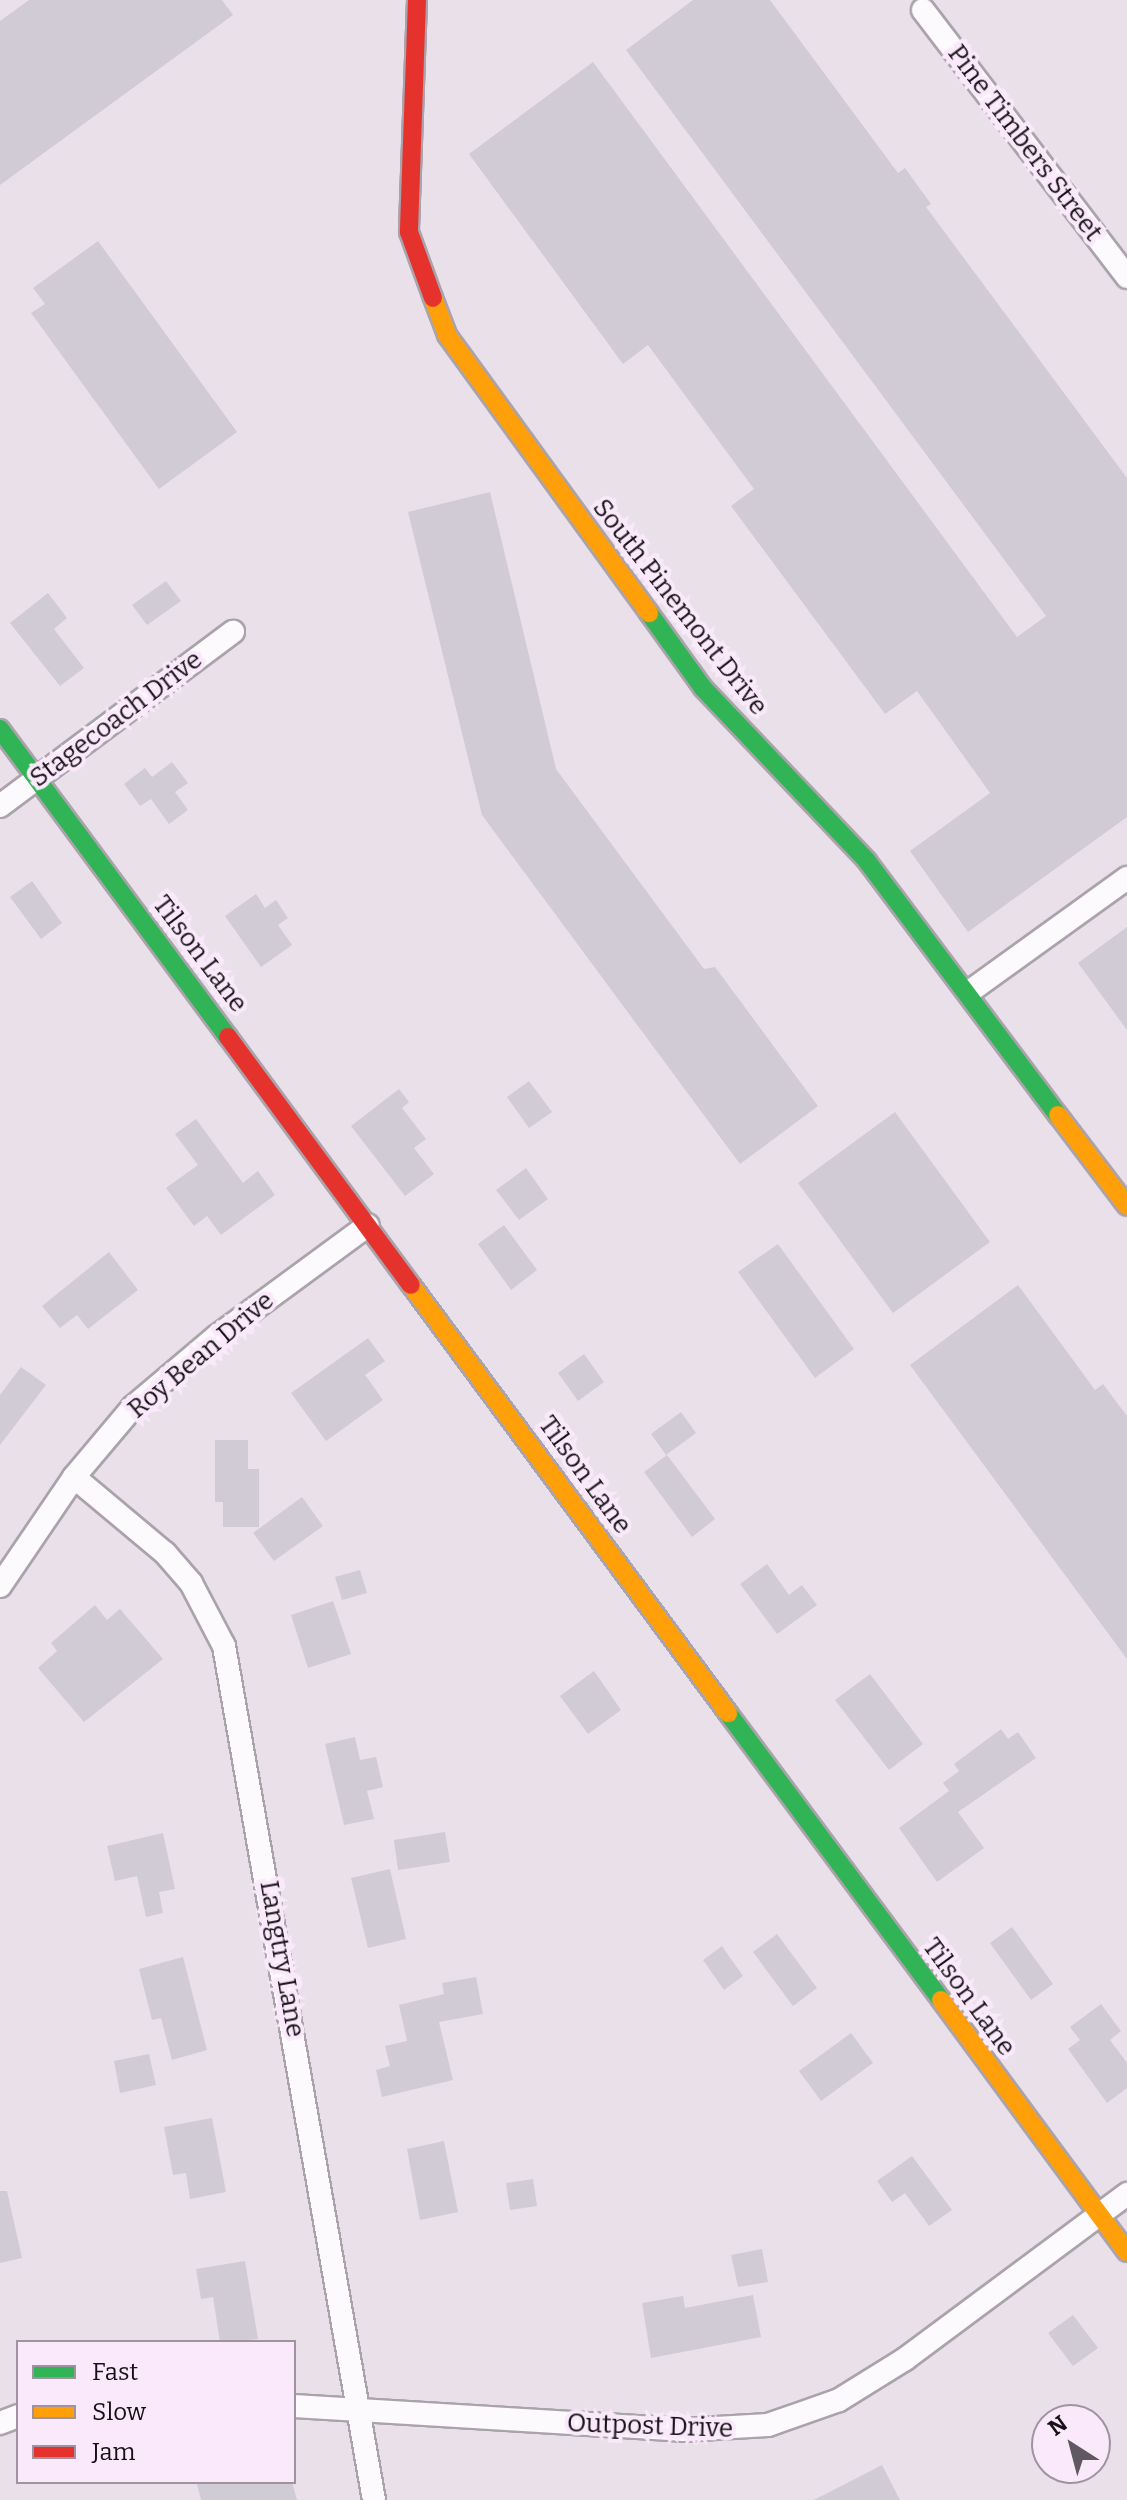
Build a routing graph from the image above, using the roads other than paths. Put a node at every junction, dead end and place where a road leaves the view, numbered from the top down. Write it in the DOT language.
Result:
graph roads {
  1 [pos="417,0"];
  2 [pos="923,10"];
  3 [pos="1127,277"];
  4 [pos="233,632"];
  5 [pos="0,729"];
  6 [pos="37,778"];
  7 [pos="0,806"];
  8 [pos="1127,878"];
  9 [pos="969,992"];
  10 [pos="1127,1206"];
  11 [pos="368,1225"];
  12 [pos="74,1477"];
  13 [pos="0,1586"];
  14 [pos="1127,2194"];
  15 [pos="1098,2215"];
  16 [pos="1127,2252"];
  17 [pos="296,2406"];
  18 [pos="360,2411"];
  19 [pos="374,2500"];
  1 -- 9 [label="street, South Pinemont Drive"];
  2 -- 3 [label="street, Pine Timbers Street"];
  4 -- 6 [label="street, Stagecoach Drive"];
  5 -- 6 [label="street, Tilson Lane"];
  6 -- 7 [label="street, Stagecoach Drive"];
  6 -- 11 [label="street, Tilson Lane"];
  8 -- 9 [label="street"];
  9 -- 10 [label="street, South Pinemont Drive"];
  11 -- 12 [label="street, Roy Bean Drive"];
  11 -- 15 [label="street, Tilson Lane"];
  12 -- 13 [label="street, Roy Bean Drive"];
  12 -- 18 [label="street, Langtry Lane"];
  14 -- 15 [label="street, Outpost Drive"];
  15 -- 16 [label="street, Tilson Lane"];
  15 -- 18 [label="street, Outpost Drive"];
  17 -- 18 [label="street, Outpost Drive"];
  18 -- 19 [label="street, Langtry Lane"];
}
